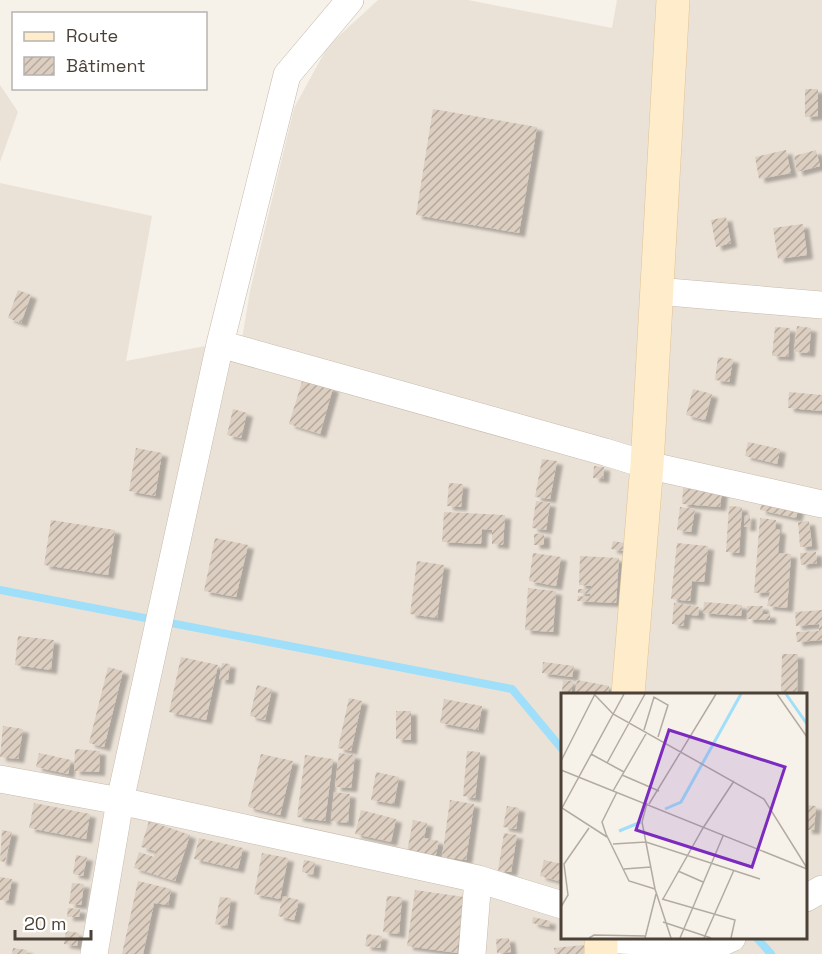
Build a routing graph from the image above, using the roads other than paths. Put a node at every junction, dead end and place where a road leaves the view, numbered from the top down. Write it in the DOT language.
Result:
graph roads {
  1 [pos="350,0"];
  2 [pos="673,0"];
  3 [pos="656,291"];
  4 [pos="822,305"];
  5 [pos="220,344"];
  6 [pos="646,465"];
  7 [pos="822,504"];
  8 [pos="627,693"];
  9 [pos="0,779"];
  10 [pos="120,801"];
  11 [pos="478,879"];
  12 [pos="822,889"];
  13 [pos="807,897"];
  14 [pos="561,905"];
  15 [pos="730,939"];
  16 [pos="601,943"];
  17 [pos="94,954"];
  18 [pos="472,954"];
  1 -- 5 [label="street"];
  2 -- 3 [label="main road"];
  3 -- 4 [label="street"];
  3 -- 6 [label="main road"];
  5 -- 6 [label="street"];
  5 -- 10 [label="street"];
  6 -- 7 [label="street"];
  6 -- 8 [label="main road"];
  9 -- 10 [label="street"];
  10 -- 11 [label="street"];
  10 -- 17 [label="street"];
  11 -- 14 [label="street"];
  11 -- 18 [label="street"];
  12 -- 13 [label="street"];
  15 -- 16 [label="street"];
}
